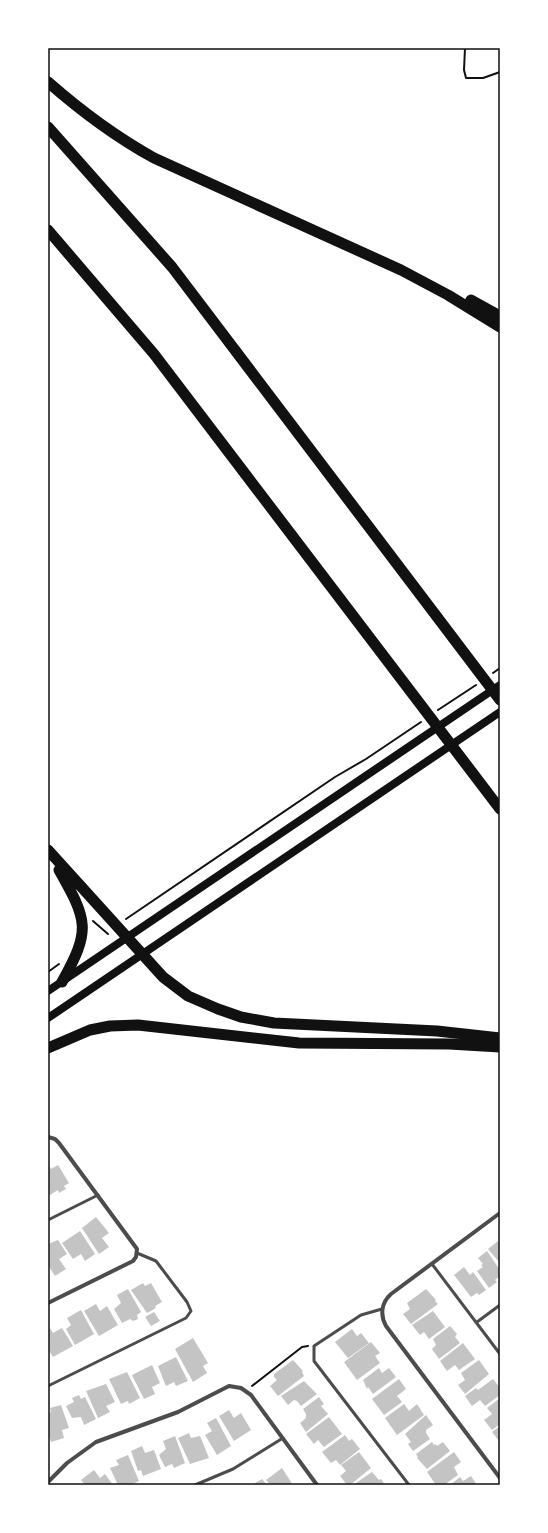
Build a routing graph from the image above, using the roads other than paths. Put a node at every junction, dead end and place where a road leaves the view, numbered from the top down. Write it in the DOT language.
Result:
graph roads {
  1 [pos="48,82"];
  2 [pos="48,127"];
  3 [pos="48,230"];
  4 [pos="401,270"];
  5 [pos="500,316"];
  6 [pos="500,327"];
  7 [pos="500,685"];
  8 [pos="500,700"];
  9 [pos="500,712"];
  10 [pos="500,809"];
  11 [pos="48,851"];
  12 [pos="127,938"];
  13 [pos="142,954"];
  14 [pos="62,982"];
  15 [pos="48,991"];
  16 [pos="48,1018"];
  17 [pos="500,1038"];
  18 [pos="500,1047"];
  19 [pos="48,1048"];
  20 [pos="48,1137"];
  21 [pos="98,1195"];
  22 [pos="500,1213"];
  23 [pos="48,1220"];
  24 [pos="137,1253"];
  25 [pos="432,1264"];
  26 [pos="48,1303"];
  27 [pos="500,1305"];
  28 [pos="382,1309"];
  29 [pos="476,1322"];
  30 [pos="500,1354"];
  31 [pos="48,1386"];
  32 [pos="283,1438"];
  33 [pos="500,1478"];
  34 [pos="48,1482"];
  35 [pos="195,1485"];
  36 [pos="317,1485"];
  37 [pos="409,1485"];
  1 -- 4 [label="highway"];
  2 -- 8 [label="highway"];
  3 -- 10 [label="highway"];
  4 -- 5 [label="highway"];
  4 -- 6 [label="highway"];
  7 -- 12 [label="main road"];
  9 -- 13 [label="main road"];
  11 -- 12 [label="highway"];
  11 -- 14 [label="highway"];
  12 -- 13 [label="highway"];
  12 -- 14 [label="main road"];
  13 -- 16 [label="main road"];
  13 -- 17 [label="highway"];
  14 -- 15 [label="main road"];
  18 -- 19 [label="highway"];
  20 -- 21 [label="street"];
  21 -- 23 [label="lane"];
  21 -- 24 [label="street"];
  22 -- 25 [label="street"];
  24 -- 26 [label="street"];
  24 -- 31 [label="lane"];
  25 -- 28 [label="street"];
  25 -- 29 [label="lane"];
  27 -- 29 [label="lane"];
  28 -- 33 [label="street"];
  28 -- 37 [label="lane"];
  29 -- 30 [label="lane"];
  32 -- 34 [label="street"];
  32 -- 35 [label="lane"];
  32 -- 36 [label="street"];
}
